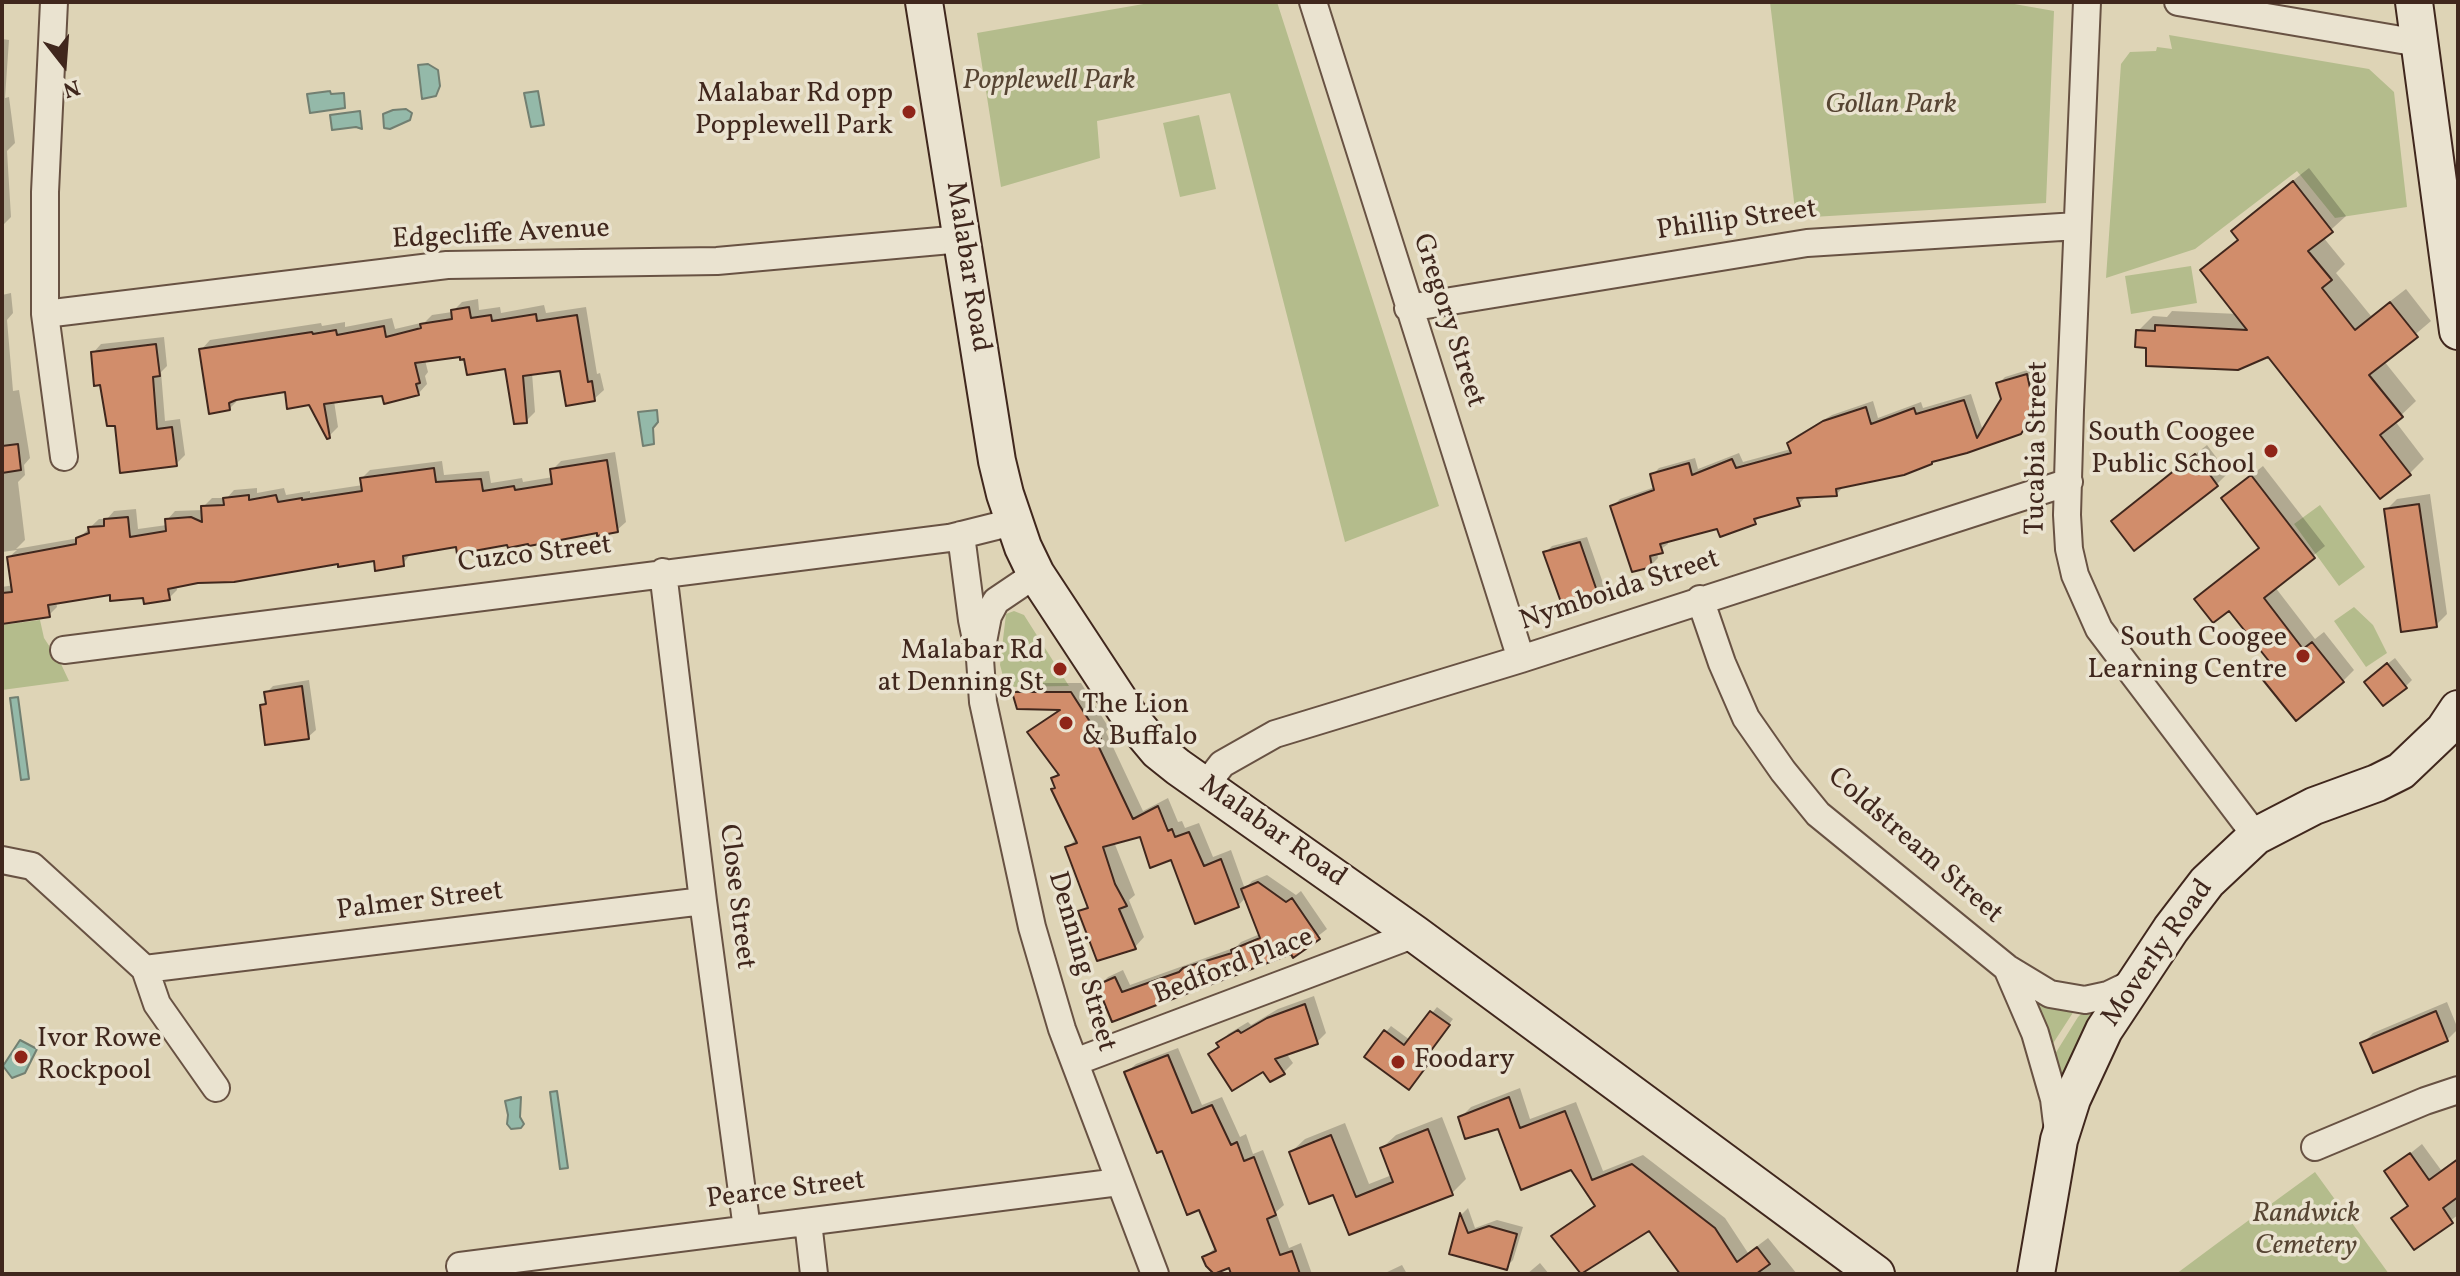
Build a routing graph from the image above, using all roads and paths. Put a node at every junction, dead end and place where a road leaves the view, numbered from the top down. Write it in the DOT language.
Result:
graph roads {
  1 [pos="54,2"];
  2 [pos="924,2"];
  3 [pos="1313,2"];
  4 [pos="2087,2"];
  5 [pos="2178,2"];
  6 [pos="2414,2"];
  7 [pos="2419,43"];
  8 [pos="2077,226"];
  9 [pos="962,239"];
  10 [pos="1408,308"];
  11 [pos="45,314"];
  12 [pos="2458,331"];
  13 [pos="64,457"];
  14 [pos="2069,482"];
  15 [pos="1013,522"];
  16 [pos="961,535"];
  17 [pos="663,572"];
  18 [pos="1036,574"];
  19 [pos="1700,599"];
  20 [pos="64,650"];
  21 [pos="980,659"];
  22 [pos="1521,659"];
  23 [pos="2453,726"];
  24 [pos="1205,786"];
  25 [pos="2256,836"];
  26 [pos="2,860"];
  27 [pos="703,901"];
  28 [pos="1415,934"];
  29 [pos="2007,968"];
  30 [pos="145,969"];
  31 [pos="2135,982"];
  32 [pos="1075,1062"];
  33 [pos="216,1088"];
  34 [pos="2458,1090"];
  35 [pos="2059,1140"];
  36 [pos="2315,1147"];
  37 [pos="1119,1182"];
  38 [pos="808,1222"];
  39 [pos="747,1229"];
  40 [pos="460,1266"];
  41 [pos="814,1274"];
  42 [pos="1155,1274"];
  43 [pos="1876,1274"];
  44 [pos="2036,1274"];
  1 -- 11 [label="street"];
  2 -- 9 [label="main road, Malabar Road"];
  3 -- 10 [label="street, Gregory Street"];
  4 -- 8 [label="street, Tucabia Street"];
  5 -- 7 [label="street"];
  6 -- 7 [label="main road"];
  7 -- 12 [label="main road"];
  8 -- 10 [label="street, Phillip Street"];
  8 -- 14 [label="street, Tucabia Street"];
  9 -- 11 [label="street, Edgecliffe Avenue"];
  9 -- 15 [label="main road, Malabar Road"];
  10 -- 22 [label="street, Gregory Street"];
  11 -- 13 [label="street"];
  14 -- 19 [label="street, Nymboida Street"];
  14 -- 25 [label="street, Tucabia Street"];
  15 -- 16 [label="street, Cuzco Street"];
  15 -- 18 [label="main road, Malabar Road"];
  16 -- 17 [label="street, Cuzco Street"];
  16 -- 21 [label="street, Denning Street"];
  17 -- 20 [label="street, Cuzco Street"];
  17 -- 27 [label="street, Close Street"];
  18 -- 21 [label="street, Denning Street"];
  18 -- 24 [label="main road, Malabar Road"];
  19 -- 22 [label="street, Nymboida Street"];
  19 -- 29 [label="street, Coldstream Street"];
  21 -- 32 [label="street, Denning Street"];
  22 -- 24 [label="street, Nymboida Street"];
  23 -- 25 [label="main road, Moverly Road"];
  24 -- 28 [label="main road, Malabar Road"];
  25 -- 31 [label="main road, Moverly Road"];
  26 -- 30 [label="street"];
  27 -- 30 [label="street, Palmer Street"];
  27 -- 39 [label="street, Close Street"];
  28 -- 32 [label="street, Bedford Place"];
  28 -- 43 [label="main road, Malabar Road"];
  29 -- 31 [label="street, Coldstream Street"];
  29 -- 35 [label="street, Coldstream Street"];
  30 -- 33 [label="street"];
  31 -- 35 [label="main road, Moverly Road"];
  32 -- 37 [label="street, Denning Street"];
  34 -- 36 [label="street"];
  35 -- 44 [label="main road, Moverly Road"];
  37 -- 38 [label="street, Pearce Street"];
  37 -- 42 [label="street, Denning Street"];
  38 -- 39 [label="street, Pearce Street"];
  38 -- 41 [label="street"];
  39 -- 40 [label="street, Pearce Street"];
}
